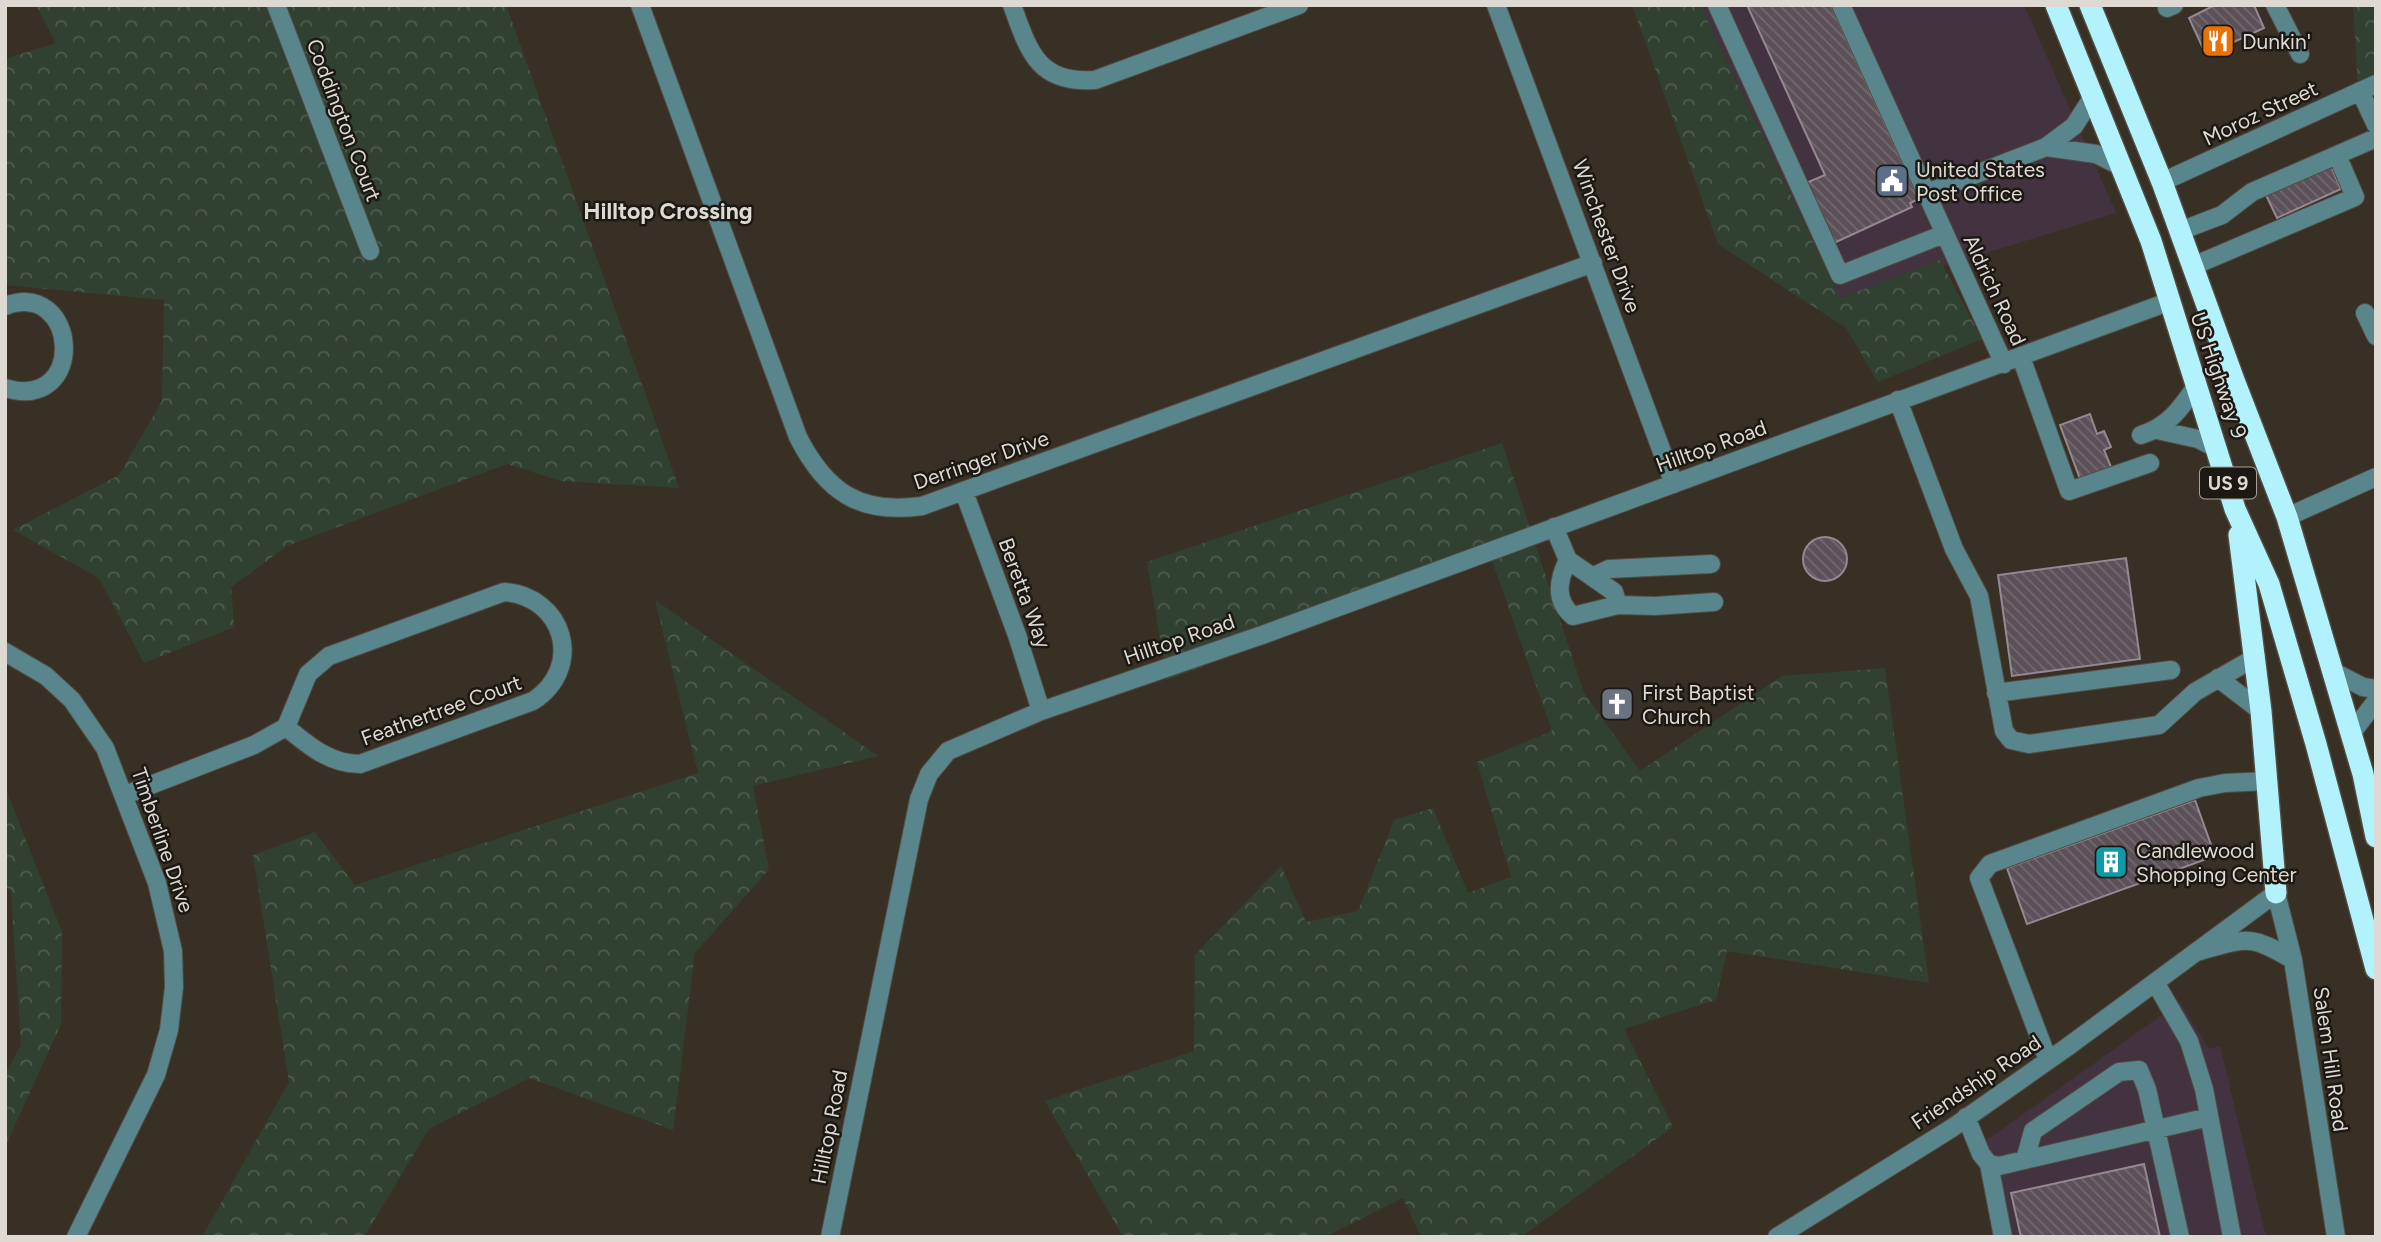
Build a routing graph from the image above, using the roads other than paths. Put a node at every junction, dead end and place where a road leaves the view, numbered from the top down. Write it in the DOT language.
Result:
graph roads {
  1 [pos="276,5"];
  2 [pos="640,5"];
  3 [pos="1012,5"];
  4 [pos="1299,5"];
  5 [pos="1496,5"];
  6 [pos="1717,5"];
  7 [pos="1841,5"];
  8 [pos="2056,5"];
  9 [pos="2090,5"];
  10 [pos="2275,5"];
  11 [pos="1257,13"];
  12 [pos="2300,54"];
  13 [pos="2368,88"];
  14 [pos="2094,95"];
  15 [pos="2376,125"];
  16 [pos="2376,138"];
  17 [pos="2046,147"];
  18 [pos="2337,155"];
  19 [pos="2122,167"];
  20 [pos="2162,182"];
  21 [pos="1927,193"];
  22 [pos="2180,231"];
  23 [pos="1944,234"];
  24 [pos="370,251"];
  25 [pos="1593,263"];
  26 [pos="2193,266"];
  27 [pos="2168,302"];
  28 [pos="5,306"];
  29 [pos="2365,313"];
  30 [pos="2376,336"];
  31 [pos="2021,358"];
  32 [pos="2004,364"];
  33 [pos="2197,385"];
  34 [pos="5,388"];
  35 [pos="1898,400"];
  36 [pos="2218,449"];
  37 [pos="2150,463"];
  38 [pos="2376,477"];
  39 [pos="1674,484"];
  40 [pos="964,492"];
  41 [pos="2235,509"];
  42 [pos="2287,517"];
  43 [pos="1554,527"];
  44 [pos="1568,560"];
  45 [pos="1711,564"];
  46 [pos="1592,577"];
  47 [pos="1714,602"];
  48 [pos="1618,605"];
  49 [pos="5,652"];
  50 [pos="2256,657"];
  51 [pos="2171,670"];
  52 [pos="2332,671"];
  53 [pos="2218,678"];
  54 [pos="2376,689"];
  55 [pos="1996,693"];
  56 [pos="2376,701"];
  57 [pos="1041,711"];
  58 [pos="2261,711"];
  59 [pos="286,727"];
  60 [pos="2351,734"];
  61 [pos="2268,781"];
  62 [pos="125,794"];
  63 [pos="2376,837"];
  64 [pos="2276,894"];
  65 [pos="2193,953"];
  66 [pos="2293,960"];
  67 [pos="2376,968"];
  68 [pos="2155,982"];
  69 [pos="2048,1060"];
  70 [pos="1966,1117"];
  71 [pos="2209,1117"];
  72 [pos="2155,1130"];
  73 [pos="2025,1160"];
  74 [pos="1989,1164"];
  75 [pos="2336,1236"];
  76 [pos="76,1237"];
  77 [pos="830,1237"];
  78 [pos="1777,1237"];
  79 [pos="2003,1237"];
  80 [pos="2180,1237"];
  81 [pos="2232,1237"];
  1 -- 24 [label="street, Coddington Court"];
  2 -- 40 [label="street, Derringer Drive"];
  3 -- 11 [label="street"];
  4 -- 11 [label="street"];
  5 -- 25 [label="street, Winchester Drive"];
  6 -- 23 [label="street"];
  7 -- 21 [label="street, Aldrich Road"];
  8 -- 14 [label="highway, US Highway 9 / US 9"];
  9 -- 20 [label="highway, US Highway 9 / US 9"];
  10 -- 12 [label="street"];
  13 -- 15 [label="street"];
  13 -- 20 [label="street, Moroz Street"];
  14 -- 17 [label="street"];
  14 -- 19 [label="highway, US Highway 9 / US 9"];
  16 -- 18 [label="street"];
  17 -- 19 [label="street"];
  17 -- 21 [label="street"];
  18 -- 22 [label="street"];
  18 -- 26 [label="street"];
  19 -- 27 [label="highway, US Highway 9 / US 9"];
  20 -- 22 [label="highway, US Highway 9 / US 9"];
  21 -- 23 [label="street, Aldrich Road"];
  22 -- 26 [label="highway, US Highway 9 / US 9"];
  23 -- 32 [label="street, Aldrich Road"];
  25 -- 39 [label="street, Winchester Drive"];
  25 -- 40 [label="street, Derringer Drive"];
  26 -- 42 [label="highway, US Highway 9 / US 9"];
  27 -- 31 [label="street, Hilltop Road"];
  27 -- 33 [label="highway, US Highway 9 / US 9"];
  28 -- 34 [label="street"];
  29 -- 30 [label="street"];
  31 -- 32 [label="street, Hilltop Road"];
  31 -- 37 [label="street"];
  32 -- 35 [label="street, Hilltop Road"];
  33 -- 36 [label="highway, US Highway 9 / US 9"];
  33 -- 36 [label="street"];
  35 -- 39 [label="street, Hilltop Road"];
  35 -- 55 [label="street"];
  36 -- 41 [label="highway, US Highway 9 / US 9"];
  38 -- 42 [label="street"];
  39 -- 43 [label="street, Hilltop Road"];
  40 -- 57 [label="street, Beretta Way"];
  41 -- 50 [label="highway"];
  41 -- 67 [label="highway, US Highway 9 / US 9"];
  42 -- 52 [label="highway, US Highway 9 / US 9"];
  43 -- 44 [label="street"];
  43 -- 57 [label="street, Hilltop Road"];
  44 -- 46 [label="street"];
  44 -- 48 [label="street"];
  45 -- 46 [label="street"];
  46 -- 48 [label="street"];
  47 -- 48 [label="street"];
  49 -- 62 [label="street, Timberline Drive"];
  50 -- 53 [label="street"];
  50 -- 58 [label="highway"];
  51 -- 55 [label="street"];
  52 -- 54 [label="street"];
  52 -- 60 [label="highway, US Highway 9 / US 9"];
  53 -- 55 [label="street"];
  53 -- 58 [label="street"];
  56 -- 60 [label="street"];
  57 -- 77 [label="street, Hilltop Road"];
  58 -- 61 [label="highway"];
  59 -- 59 [label="street, Feathertree Court"];
  59 -- 62 [label="street"];
  60 -- 63 [label="highway, US Highway 9 / US 9"];
  61 -- 64 [label="highway"];
  61 -- 69 [label="street"];
  62 -- 76 [label="street, Timberline Drive"];
  64 -- 65 [label="street, Friendship Road"];
  64 -- 66 [label="street, Salem Hill Road"];
  65 -- 66 [label="street, Friendship Road"];
  65 -- 68 [label="street, Friendship Road"];
  66 -- 75 [label="street, Salem Hill Road"];
  68 -- 69 [label="street, Friendship Road"];
  68 -- 71 [label="street"];
  69 -- 70 [label="street, Friendship Road"];
  70 -- 74 [label="street"];
  70 -- 78 [label="street, Friendship Road"];
  71 -- 72 [label="street"];
  71 -- 81 [label="street"];
  72 -- 73 [label="street"];
  72 -- 73 [label="street"];
  72 -- 80 [label="street"];
  73 -- 74 [label="street"];
  74 -- 79 [label="street"];
}
